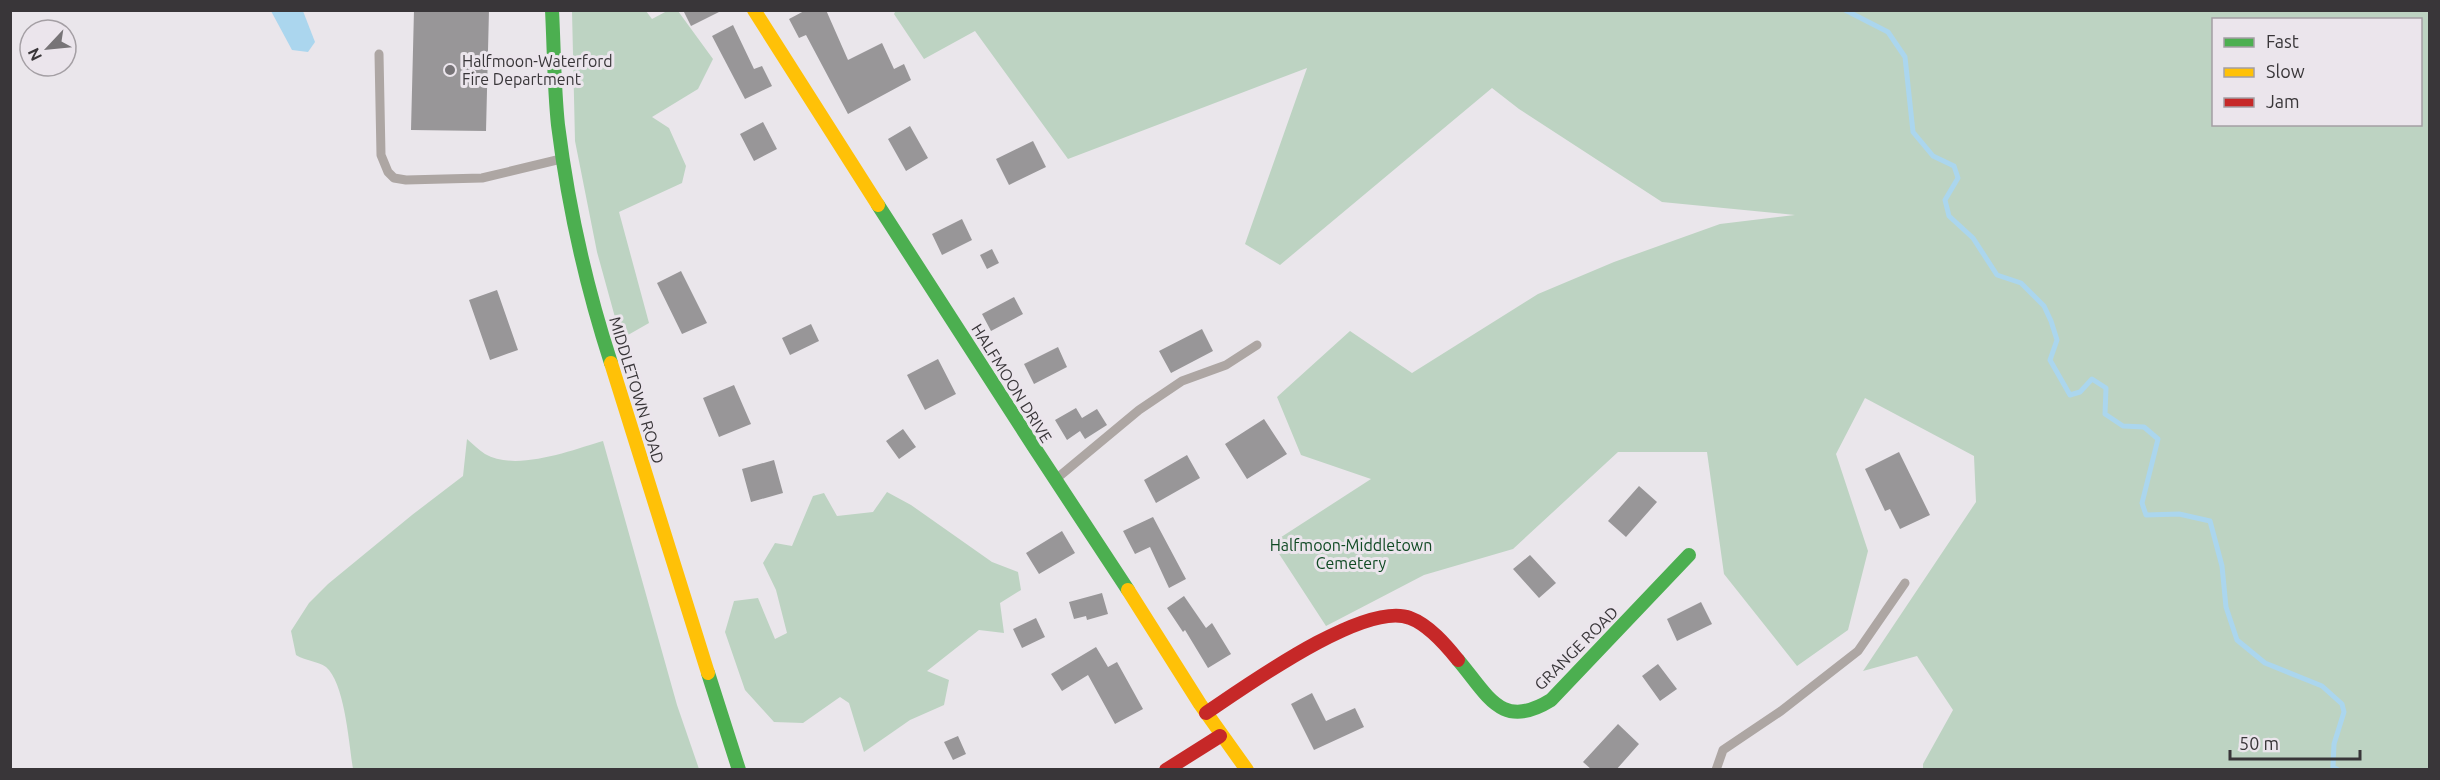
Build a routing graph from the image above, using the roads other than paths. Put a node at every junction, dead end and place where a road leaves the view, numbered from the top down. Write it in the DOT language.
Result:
graph roads {
  1 [pos="552,10"];
  2 [pos="754,10"];
  3 [pos="379,54"];
  4 [pos="563,159"];
  5 [pos="1257,345"];
  6 [pos="1054,481"];
  7 [pos="1689,555"];
  8 [pos="1905,583"];
  9 [pos="1206,713"];
  10 [pos="1220,736"];
  11 [pos="739,770"];
  12 [pos="1166,770"];
  13 [pos="1247,770"];
  14 [pos="1716,770"];
  1 -- 4 [label="street, MIDDLETOWN ROAD"];
  2 -- 6 [label="street, HALFMOON DRIVE"];
  3 -- 4 [label="lane"];
  4 -- 11 [label="street, MIDDLETOWN ROAD"];
  5 -- 6 [label="lane"];
  6 -- 9 [label="street, HALFMOON DRIVE"];
  7 -- 9 [label="street, GRANGE ROAD"];
  8 -- 14 [label="lane"];
  9 -- 10 [label="street, HALFMOON DRIVE"];
  10 -- 12 [label="street"];
  10 -- 13 [label="street, HALFMOON DRIVE"];
}
